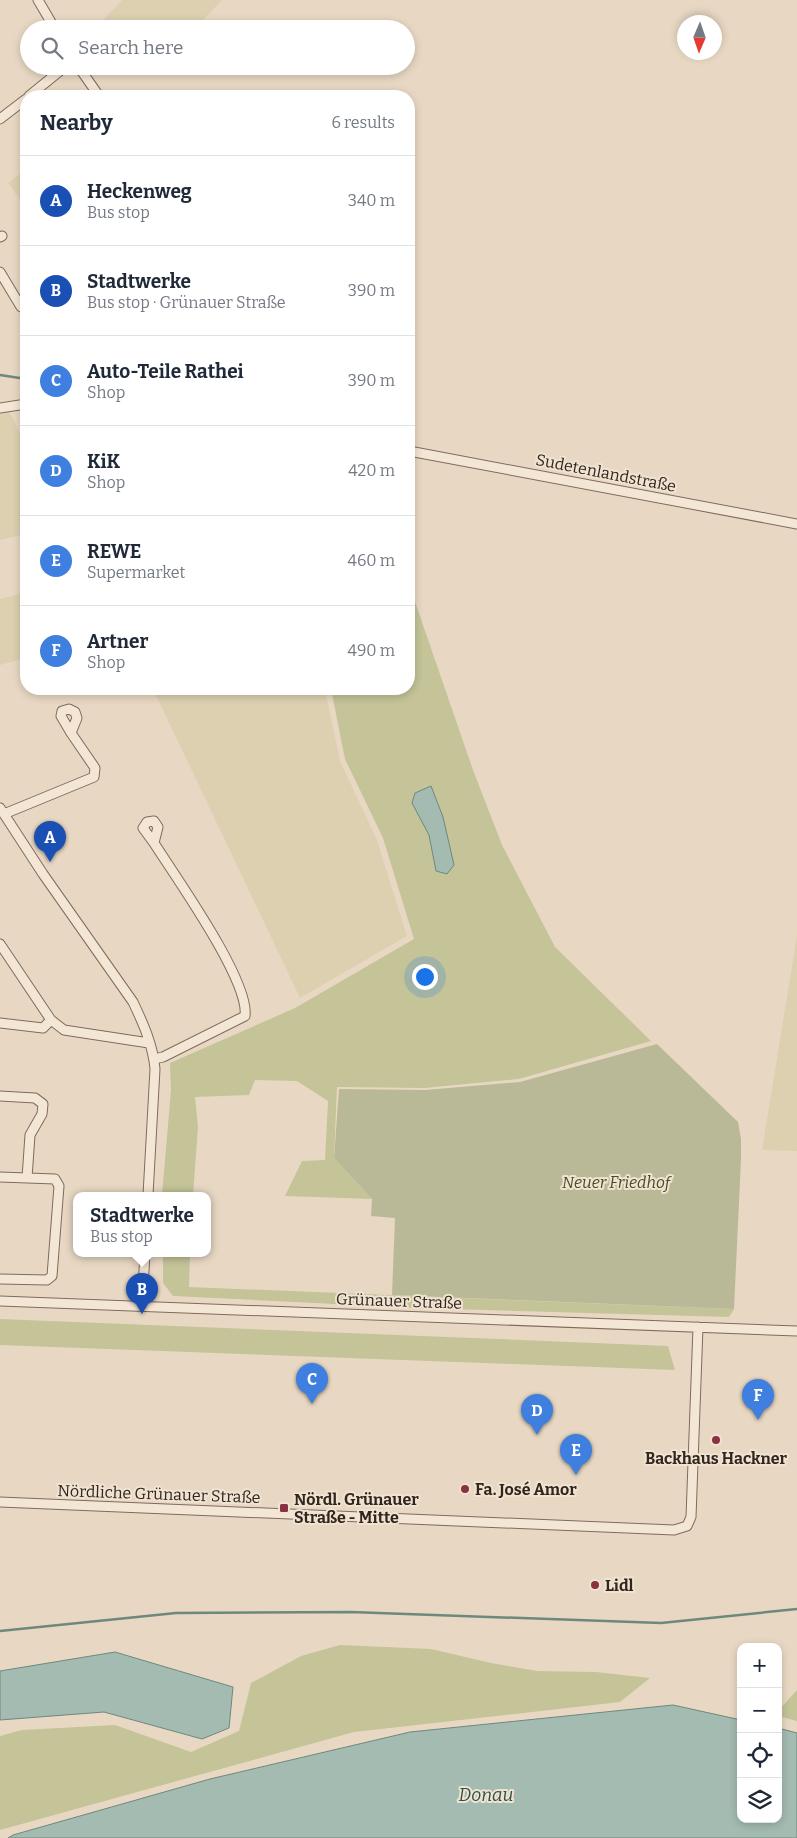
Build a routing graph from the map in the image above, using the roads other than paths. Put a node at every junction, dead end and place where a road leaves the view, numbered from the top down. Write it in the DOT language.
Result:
graph roads {
  1 [pos="38,0"];
  2 [pos="50,20"];
  3 [pos="55,75"];
  4 [pos="84,75"];
  5 [pos="37,90"];
  6 [pos="94,90"];
  7 [pos="20,103"];
  8 [pos="0,119"];
  9 [pos="0,272"];
  10 [pos="20,305"];
  11 [pos="20,405"];
  12 [pos="0,408"];
  13 [pos="415,452"];
  14 [pos="797,524"];
  15 [pos="71,732"];
  16 [pos="2,811"];
  17 [pos="154,843"];
  18 [pos="0,944"];
  19 [pos="51,1020"];
  20 [pos="0,1023"];
  21 [pos="149,1043"];
  22 [pos="154,1059"];
  23 [pos="0,1096"];
  24 [pos="0,1176"];
  25 [pos="27,1178"];
  26 [pos="148,1192"];
  27 [pos="145,1257"];
  28 [pos="0,1279"];
  29 [pos="0,1301"];
  30 [pos="142,1306"];
  31 [pos="698,1327"];
  32 [pos="797,1332"];
  33 [pos="0,1502"];
  1 -- 2 [label="street"];
  3 -- 5 [label="street"];
  4 -- 6 [label="street"];
  7 -- 8 [label="street"];
  9 -- 10 [label="street"];
  11 -- 12 [label="street"];
  13 -- 14 [label="street, Sudetenlandstraße"];
  15 -- 16 [label="street"];
  16 -- 21 [label="street"];
  17 -- 22 [label="street"];
  18 -- 19 [label="street"];
  19 -- 20 [label="street"];
  19 -- 21 [label="street"];
  21 -- 22 [label="street"];
  22 -- 26 [label="street"];
  23 -- 25 [label="street"];
  24 -- 25 [label="street"];
  25 -- 28 [label="street"];
  27 -- 30 [label="street"];
  29 -- 30 [label="street, Grünauer Straße"];
  30 -- 31 [label="street, Grünauer Straße"];
  31 -- 32 [label="street, Grünauer Straße"];
  31 -- 33 [label="street, Nördliche Grünauer Straße"];
}
